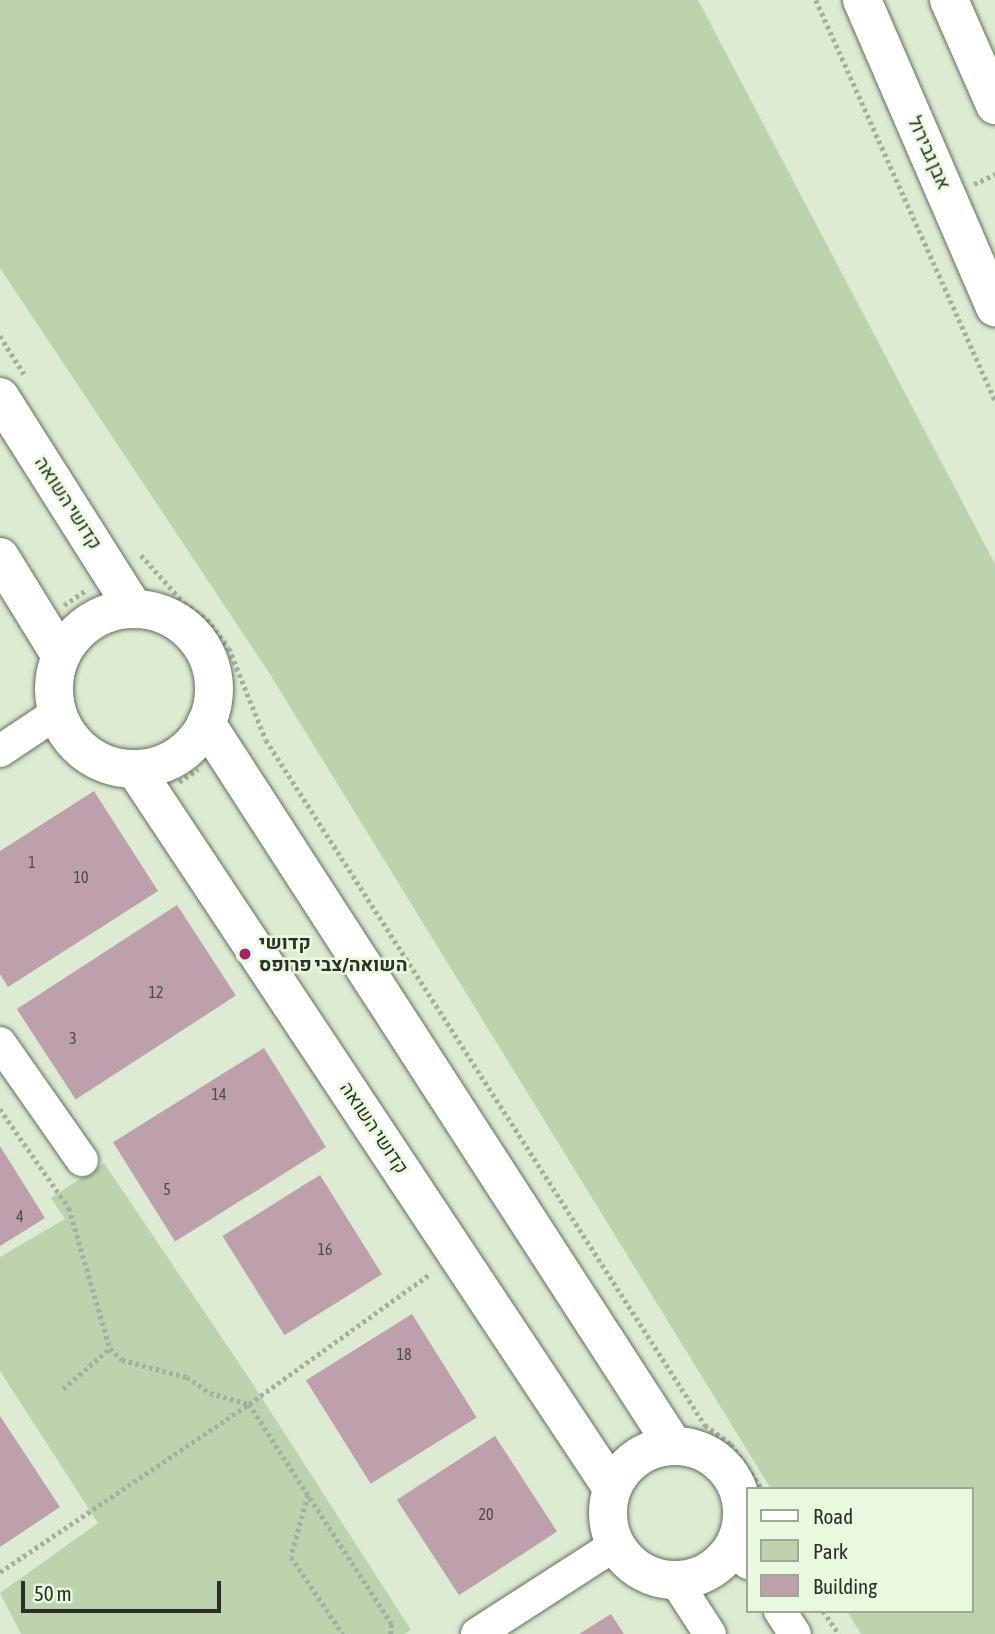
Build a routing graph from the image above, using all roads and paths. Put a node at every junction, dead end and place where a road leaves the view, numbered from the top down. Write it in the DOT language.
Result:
graph roads {
  1 [pos="816,0"];
  2 [pos="862,0"];
  3 [pos="949,0"];
  4 [pos="995,105"];
  5 [pos="995,307"];
  6 [pos="0,336"];
  7 [pos="15,390"];
  8 [pos="995,401"];
  9 [pos="135,547"];
  10 [pos="0,556"];
  11 [pos="134,609"];
  12 [pos="61,656"];
  13 [pos="57,713"];
  14 [pos="206,723"];
  15 [pos="0,751"];
  16 [pos="135,769"];
  17 [pos="0,1043"];
  18 [pos="0,1109"];
  19 [pos="82,1160"];
  20 [pos="457,1254"];
  21 [pos="110,1348"];
  22 [pos="62,1390"];
  23 [pos="249,1404"];
  24 [pos="673,1445"];
  25 [pos="761,1487"];
  26 [pos="612,1488"];
  27 [pos="308,1494"];
  28 [pos="615,1545"];
  29 [pos="742,1553"];
  30 [pos="0,1572"];
  31 [pos="675,1580"];
  32 [pos="781,1613"];
  33 [pos="825,1613"];
  34 [pos="343,1634"];
  35 [pos="391,1634"];
  36 [pos="477,1634"];
  37 [pos="710,1634"];
  38 [pos="795,1634"];
  39 [pos="839,1634"];
  1 -- 8 [label="path"];
  2 -- 5 [label="street, אבן גבירול"];
  3 -- 4 [label="street"];
  6 -- 7 [label="path"];
  7 -- 11 [label="street, קדושי השואה"];
  9 -- 25 [label="path"];
  10 -- 12 [label="street"];
  11 -- 12 [label="street"];
  11 -- 14 [label="street"];
  12 -- 13 [label="street"];
  13 -- 15 [label="street"];
  13 -- 16 [label="street"];
  14 -- 16 [label="street"];
  14 -- 24 [label="street"];
  16 -- 20 [label="street, קדושי השואה"];
  17 -- 19 [label="street"];
  18 -- 21 [label="path"];
  20 -- 23 [label="path"];
  20 -- 26 [label="street, קדושי השואה"];
  21 -- 22 [label="path"];
  21 -- 23 [label="path"];
  23 -- 27 [label="path"];
  23 -- 30 [label="path"];
  24 -- 26 [label="street"];
  24 -- 29 [label="street"];
  26 -- 28 [label="street"];
  27 -- 34 [label="path"];
  27 -- 35 [label="path"];
  28 -- 31 [label="street"];
  28 -- 36 [label="street"];
  29 -- 31 [label="street"];
  31 -- 37 [label="street"];
  32 -- 38 [label="street"];
  33 -- 39 [label="path"];
}
